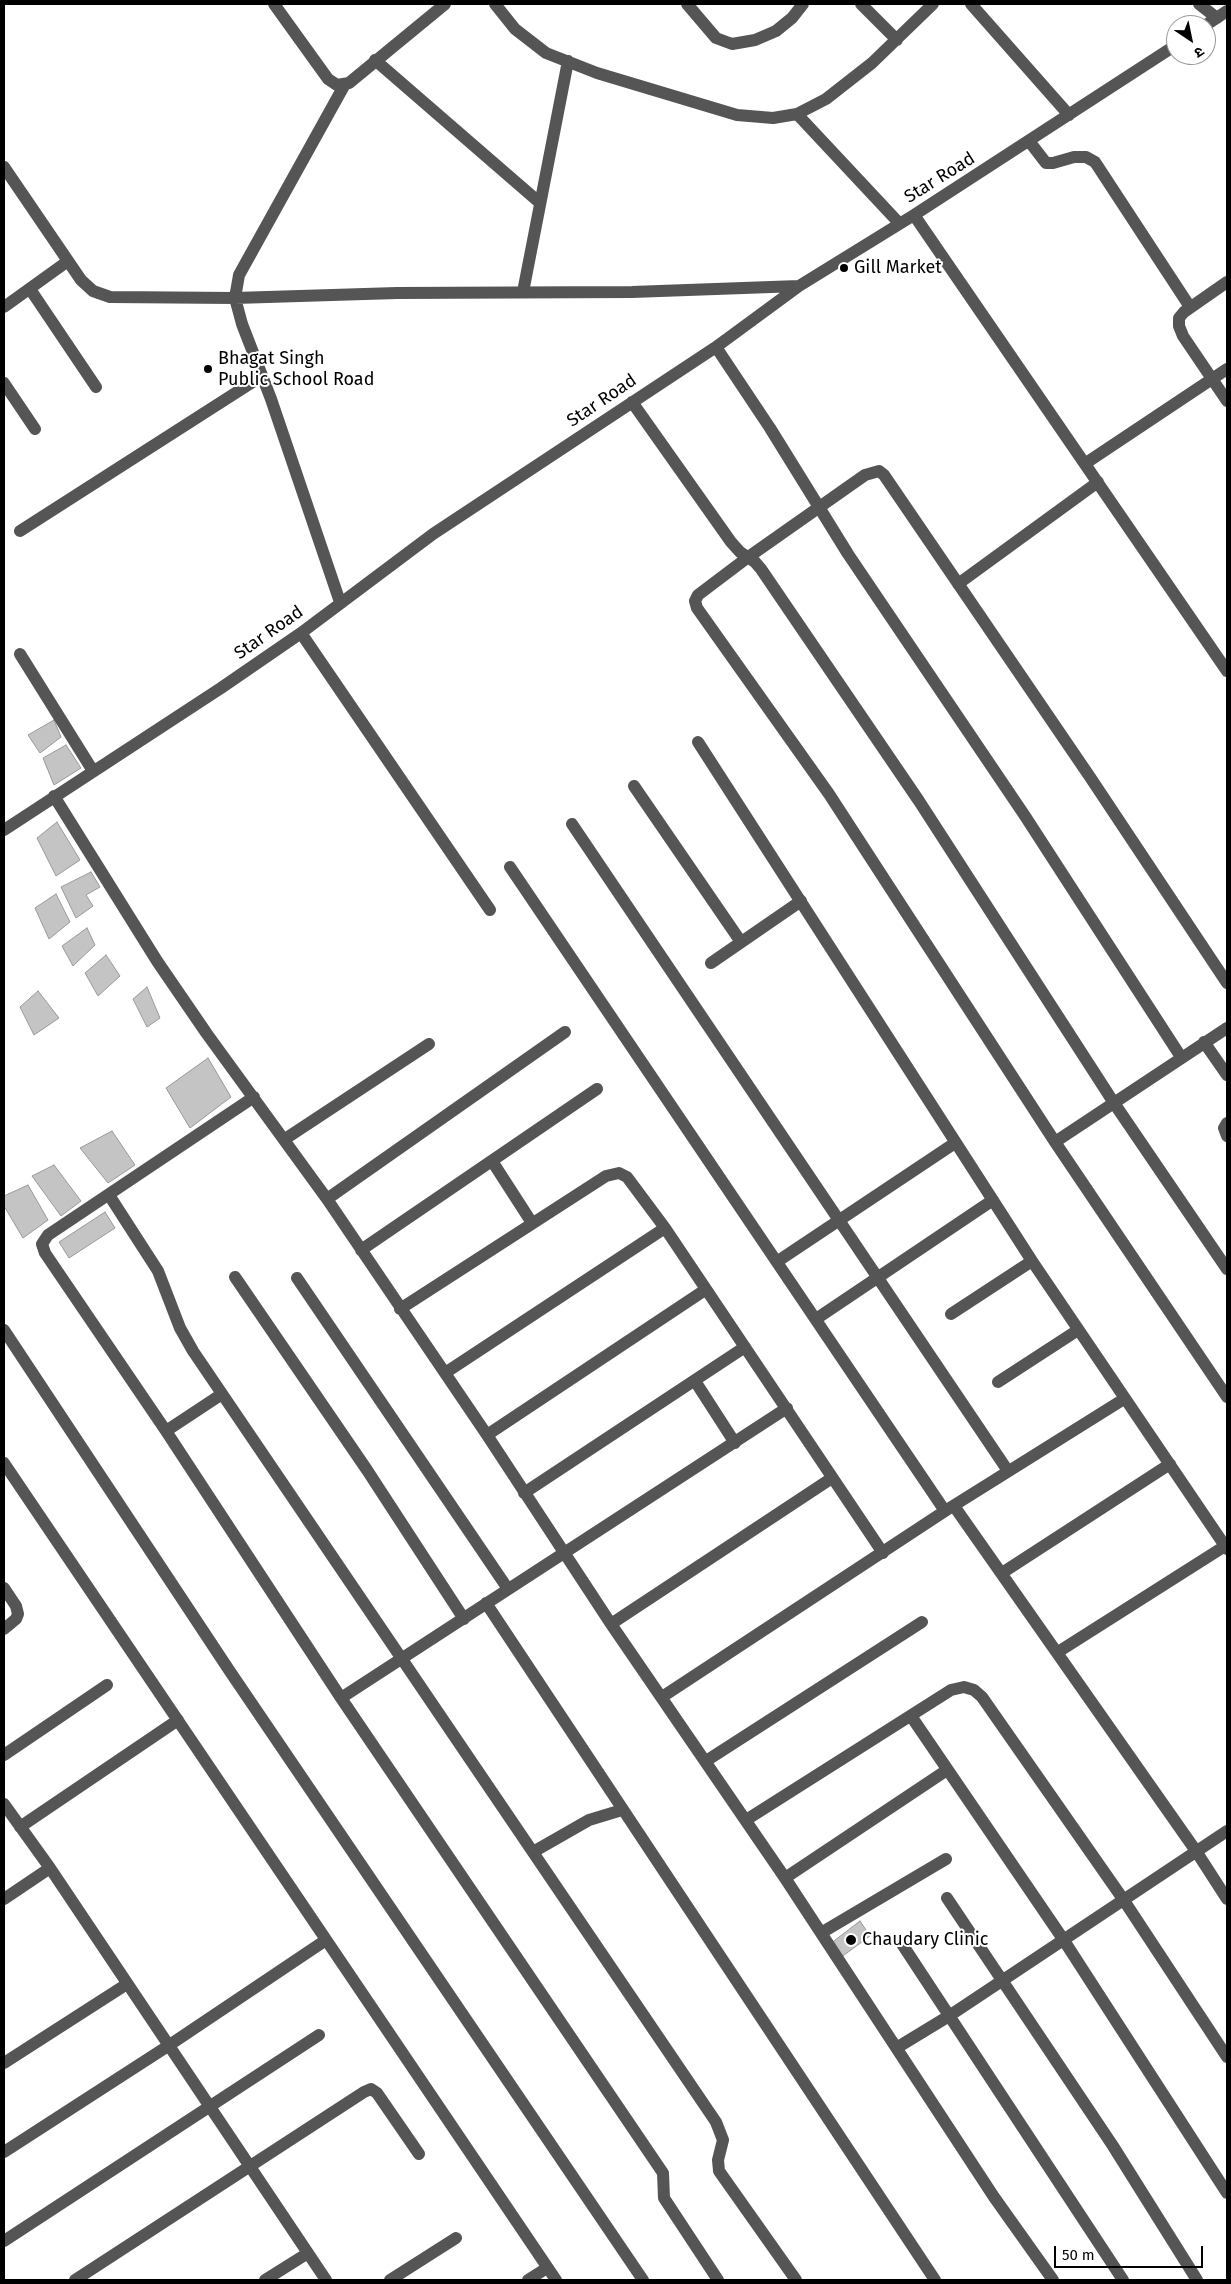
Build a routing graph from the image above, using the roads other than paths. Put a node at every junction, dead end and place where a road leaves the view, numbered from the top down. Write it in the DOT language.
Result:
graph roads {
  1 [pos="274,4"];
  2 [pos="445,4"];
  3 [pos="495,4"];
  4 [pos="687,4"];
  5 [pos="803,4"];
  6 [pos="861,4"];
  7 [pos="933,4"];
  8 [pos="971,4"];
  9 [pos="1199,4"];
  10 [pos="1222,15"];
  11 [pos="897,40"];
  12 [pos="1166,52"];
  13 [pos="375,60"];
  14 [pos="568,61"];
  15 [pos="345,84"];
  16 [pos="797,114"];
  17 [pos="1069,115"];
  18 [pos="1029,141"];
  19 [pos="4,167"];
  20 [pos="540,203"];
  21 [pos="914,215"];
  22 [pos="899,223"];
  23 [pos="68,261"];
  24 [pos="1227,282"];
  25 [pos="799,286"];
  26 [pos="30,288"];
  27 [pos="523,292"];
  28 [pos="235,298"];
  29 [pos="4,307"];
  30 [pos="1190,307"];
  31 [pos="716,347"];
  32 [pos="1227,369"];
  33 [pos="262,376"];
  34 [pos="1212,379"];
  35 [pos="4,383"];
  36 [pos="96,387"];
  37 [pos="632,402"];
  38 [pos="1227,402"];
  39 [pos="35,430"];
  40 [pos="1086,463"];
  41 [pos="1098,482"];
  42 [pos="820,507"];
  43 [pos="20,531"];
  44 [pos="747,558"];
  45 [pos="958,584"];
  46 [pos="340,602"];
  47 [pos="301,633"];
  48 [pos="20,654"];
  49 [pos="1227,671"];
  50 [pos="698,742"];
  51 [pos="93,771"];
  52 [pos="634,786"];
  53 [pos="54,796"];
  54 [pos="572,824"];
  55 [pos="4,830"];
  56 [pos="510,867"];
  57 [pos="801,901"];
  58 [pos="490,910"];
  59 [pos="741,942"];
  60 [pos="711,963"];
  61 [pos="1227,983"];
  62 [pos="1227,1028"];
  63 [pos="565,1032"];
  64 [pos="1204,1042"];
  65 [pos="429,1044"];
  66 [pos="1181,1058"];
  67 [pos="1227,1075"];
  68 [pos="597,1089"];
  69 [pos="254,1097"];
  70 [pos="1114,1103"];
  71 [pos="1227,1123"];
  72 [pos="1227,1136"];
  73 [pos="285,1140"];
  74 [pos="955,1142"];
  75 [pos="1055,1142"];
  76 [pos="492,1161"];
  77 [pos="109,1195"];
  78 [pos="327,1199"];
  79 [pos="993,1200"];
  80 [pos="838,1220"];
  81 [pos="532,1223"];
  82 [pos="665,1228"];
  83 [pos="361,1250"];
  84 [pos="778,1260"];
  85 [pos="1032,1261"];
  86 [pos="1227,1269"];
  87 [pos="235,1277"];
  88 [pos="297,1278"];
  89 [pos="877,1279"];
  90 [pos="705,1290"];
  91 [pos="400,1309"];
  92 [pos="951,1314"];
  93 [pos="816,1319"];
  94 [pos="4,1330"];
  95 [pos="1078,1330"];
  96 [pos="745,1347"];
  97 [pos="445,1373"];
  98 [pos="694,1381"];
  99 [pos="998,1382"];
  100 [pos="222,1394"];
  101 [pos="1227,1397"];
  102 [pos="1124,1399"];
  103 [pos="787,1408"];
  104 [pos="166,1430"];
  105 [pos="487,1435"];
  106 [pos="735,1442"];
  107 [pos="4,1463"];
  108 [pos="1170,1464"];
  109 [pos="1008,1471"];
  110 [pos="832,1478"];
  111 [pos="524,1493"];
  112 [pos="950,1508"];
  113 [pos="1226,1548"];
  114 [pos="564,1552"];
  115 [pos="883,1553"];
  116 [pos="1002,1574"];
  117 [pos="4,1588"];
  118 [pos="508,1589"];
  119 [pos="486,1603"];
  120 [pos="464,1619"];
  121 [pos="922,1622"];
  122 [pos="611,1624"];
  123 [pos="4,1629"];
  124 [pos="1058,1652"];
  125 [pos="400,1659"];
  126 [pos="106,1685"];
  127 [pos="662,1697"];
  128 [pos="341,1698"];
  129 [pos="911,1716"];
  130 [pos="178,1720"];
  131 [pos="4,1755"];
  132 [pos="706,1761"];
  133 [pos="947,1770"];
  134 [pos="622,1810"];
  135 [pos="6,1811"];
  136 [pos="746,1820"];
  137 [pos="20,1827"];
  138 [pos="1227,1831"];
  139 [pos="1196,1851"];
  140 [pos="533,1852"];
  141 [pos="946,1859"];
  142 [pos="50,1868"];
  143 [pos="785,1878"];
  144 [pos="947,1898"];
  145 [pos="4,1899"];
  146 [pos="1123,1899"];
  147 [pos="1227,1899"];
  148 [pos="821,1933"];
  149 [pos="1064,1939"];
  150 [pos="326,1940"];
  151 [pos="902,1944"];
  152 [pos="1001,1982"];
  153 [pos="128,1984"];
  154 [pos="949,2016"];
  155 [pos="319,2035"];
  156 [pos="168,2046"];
  157 [pos="898,2048"];
  158 [pos="1227,2057"];
  159 [pos="4,2063"];
  160 [pos="209,2107"];
  161 [pos="4,2152"];
  162 [pos="419,2154"];
  163 [pos="249,2166"];
  164 [pos="1227,2193"];
  165 [pos="456,2238"];
  166 [pos="4,2240"];
  167 [pos="308,2253"];
  168 [pos="547,2268"];
  169 [pos="75,2280"];
  170 [pos="265,2280"];
  171 [pos="326,2280"];
  172 [pos="390,2280"];
  173 [pos="528,2280"];
  174 [pos="556,2280"];
  175 [pos="643,2280"];
  176 [pos="718,2280"];
  177 [pos="796,2280"];
  178 [pos="935,2280"];
  179 [pos="1053,2280"];
  180 [pos="1122,2280"];
  181 [pos="1197,2280"];
  1 -- 15 [label="street"];
  2 -- 13 [label="street"];
  3 -- 14 [label="street"];
  4 -- 5 [label="street"];
  6 -- 11 [label="street"];
  7 -- 11 [label="street"];
  8 -- 17 [label="street"];
  9 -- 10 [label="street"];
  11 -- 16 [label="street"];
  12 -- 17 [label="street, Star Road"];
  13 -- 15 [label="street"];
  13 -- 20 [label="street"];
  14 -- 16 [label="street"];
  14 -- 20 [label="street"];
  15 -- 28 [label="street"];
  16 -- 22 [label="street"];
  17 -- 18 [label="street, Star Road"];
  18 -- 21 [label="street, Star Road"];
  18 -- 30 [label="street"];
  19 -- 23 [label="street"];
  20 -- 27 [label="street"];
  21 -- 22 [label="street, Star Road"];
  21 -- 40 [label="street"];
  22 -- 25 [label="street, Star Road"];
  23 -- 26 [label="street"];
  23 -- 28 [label="street"];
  24 -- 30 [label="street"];
  25 -- 27 [label="street"];
  25 -- 31 [label="street, Star Road"];
  26 -- 29 [label="street"];
  26 -- 36 [label="street"];
  27 -- 28 [label="street"];
  28 -- 33 [label="street"];
  30 -- 34 [label="street"];
  31 -- 37 [label="street, Star Road"];
  31 -- 42 [label="street"];
  32 -- 34 [label="street"];
  33 -- 43 [label="street"];
  33 -- 46 [label="street"];
  34 -- 38 [label="street"];
  34 -- 40 [label="street"];
  35 -- 39 [label="street"];
  37 -- 44 [label="street"];
  37 -- 46 [label="street, Star Road"];
  40 -- 41 [label="street"];
  41 -- 45 [label="street"];
  41 -- 49 [label="street"];
  42 -- 44 [label="street"];
  42 -- 45 [label="street"];
  42 -- 66 [label="street"];
  44 -- 70 [label="street"];
  44 -- 75 [label="street"];
  45 -- 61 [label="street"];
  46 -- 47 [label="street, Star Road"];
  47 -- 51 [label="street, Star Road"];
  47 -- 58 [label="street"];
  48 -- 51 [label="street"];
  50 -- 57 [label="street"];
  51 -- 53 [label="street, Star Road"];
  52 -- 59 [label="street"];
  53 -- 55 [label="street, Star Road"];
  53 -- 69 [label="street"];
  54 -- 80 [label="street"];
  56 -- 84 [label="street"];
  57 -- 59 [label="street"];
  57 -- 74 [label="street"];
  59 -- 60 [label="street"];
  62 -- 64 [label="street"];
  63 -- 78 [label="street"];
  64 -- 66 [label="street"];
  64 -- 67 [label="street"];
  65 -- 73 [label="street"];
  66 -- 70 [label="street"];
  68 -- 76 [label="street"];
  69 -- 73 [label="street"];
  69 -- 77 [label="street"];
  70 -- 75 [label="street"];
  70 -- 86 [label="street"];
  71 -- 72 [label="street"];
  73 -- 78 [label="street"];
  74 -- 79 [label="street"];
  74 -- 80 [label="street"];
  75 -- 101 [label="street"];
  76 -- 81 [label="street"];
  76 -- 83 [label="street"];
  77 -- 100 [label="street"];
  77 -- 104 [label="street"];
  78 -- 83 [label="street"];
  79 -- 85 [label="street"];
  79 -- 89 [label="street"];
  80 -- 84 [label="street"];
  80 -- 89 [label="street"];
  81 -- 82 [label="street"];
  81 -- 91 [label="street"];
  82 -- 90 [label="street"];
  82 -- 97 [label="street"];
  83 -- 91 [label="street"];
  84 -- 93 [label="street"];
  85 -- 92 [label="street"];
  85 -- 95 [label="street"];
  87 -- 120 [label="street"];
  88 -- 118 [label="street"];
  89 -- 93 [label="street"];
  89 -- 109 [label="street"];
  90 -- 96 [label="street"];
  90 -- 105 [label="street"];
  91 -- 97 [label="street"];
  93 -- 112 [label="street"];
  94 -- 175 [label="street"];
  95 -- 99 [label="street"];
  95 -- 102 [label="street"];
  96 -- 98 [label="street"];
  96 -- 103 [label="street"];
  97 -- 105 [label="street"];
  98 -- 106 [label="street"];
  98 -- 111 [label="street"];
  100 -- 104 [label="street"];
  100 -- 125 [label="street"];
  102 -- 108 [label="street"];
  102 -- 109 [label="street"];
  103 -- 106 [label="street"];
  103 -- 110 [label="street"];
  104 -- 128 [label="street"];
  105 -- 111 [label="street"];
  106 -- 114 [label="street"];
  107 -- 130 [label="street"];
  108 -- 113 [label="street"];
  108 -- 116 [label="street"];
  109 -- 112 [label="street"];
  110 -- 115 [label="street"];
  110 -- 122 [label="street"];
  111 -- 114 [label="street"];
  112 -- 115 [label="street"];
  112 -- 116 [label="street"];
  113 -- 124 [label="street"];
  114 -- 118 [label="street"];
  114 -- 122 [label="street"];
  115 -- 127 [label="street"];
  116 -- 124 [label="street"];
  117 -- 123 [label="street"];
  118 -- 119 [label="street"];
  119 -- 120 [label="street"];
  119 -- 134 [label="street"];
  120 -- 125 [label="street"];
  121 -- 132 [label="street"];
  122 -- 127 [label="street"];
  124 -- 139 [label="street"];
  125 -- 128 [label="street"];
  125 -- 140 [label="street"];
  126 -- 131 [label="street"];
  127 -- 132 [label="street"];
  128 -- 176 [label="street"];
  129 -- 133 [label="street"];
  129 -- 136 [label="street"];
  129 -- 146 [label="street"];
  130 -- 137 [label="street"];
  130 -- 150 [label="street"];
  132 -- 136 [label="street"];
  133 -- 143 [label="street"];
  133 -- 149 [label="street"];
  134 -- 140 [label="street"];
  134 -- 178 [label="street"];
  135 -- 137 [label="street"];
  136 -- 143 [label="street"];
  137 -- 142 [label="street"];
  138 -- 139 [label="street"];
  139 -- 146 [label="street"];
  139 -- 147 [label="street"];
  140 -- 177 [label="street"];
  141 -- 148 [label="street"];
  142 -- 145 [label="street"];
  142 -- 153 [label="street"];
  143 -- 148 [label="street"];
  144 -- 152 [label="street"];
  146 -- 149 [label="street"];
  146 -- 158 [label="street"];
  148 -- 157 [label="street"];
  149 -- 152 [label="street"];
  149 -- 164 [label="street"];
  150 -- 156 [label="street"];
  150 -- 168 [label="street"];
  151 -- 154 [label="street"];
  152 -- 154 [label="street"];
  152 -- 181 [label="street"];
  153 -- 156 [label="street"];
  153 -- 159 [label="street"];
  154 -- 157 [label="street"];
  154 -- 180 [label="street"];
  155 -- 160 [label="street"];
  156 -- 160 [label="street"];
  156 -- 161 [label="street"];
  157 -- 179 [label="street"];
  160 -- 163 [label="street"];
  160 -- 166 [label="street"];
  162 -- 163 [label="street"];
  163 -- 167 [label="street"];
  163 -- 169 [label="street"];
  165 -- 172 [label="street"];
  167 -- 170 [label="street"];
  167 -- 171 [label="street"];
  168 -- 173 [label="street"];
  168 -- 174 [label="street"];
}
